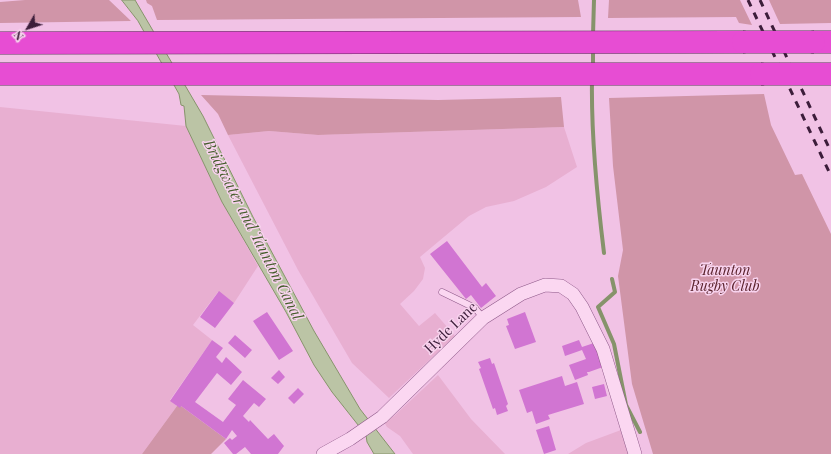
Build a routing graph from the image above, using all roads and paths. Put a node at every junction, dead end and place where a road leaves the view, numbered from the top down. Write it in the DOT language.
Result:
graph roads {
  1 [pos="0,42"];
  2 [pos="822,42"];
  3 [pos="0,74"];
  4 [pos="831,74"];
  5 [pos="442,292"];
  6 [pos="483,318"];
  7 [pos="323,454"];
  8 [pos="635,454"];
  1 -- 2 [label="highway, bridge"];
  3 -- 4 [label="highway, bridge"];
  5 -- 6 [label="lane"];
  6 -- 7 [label="street, Hyde Lane"];
  6 -- 8 [label="street, Hyde Lane"];
}
